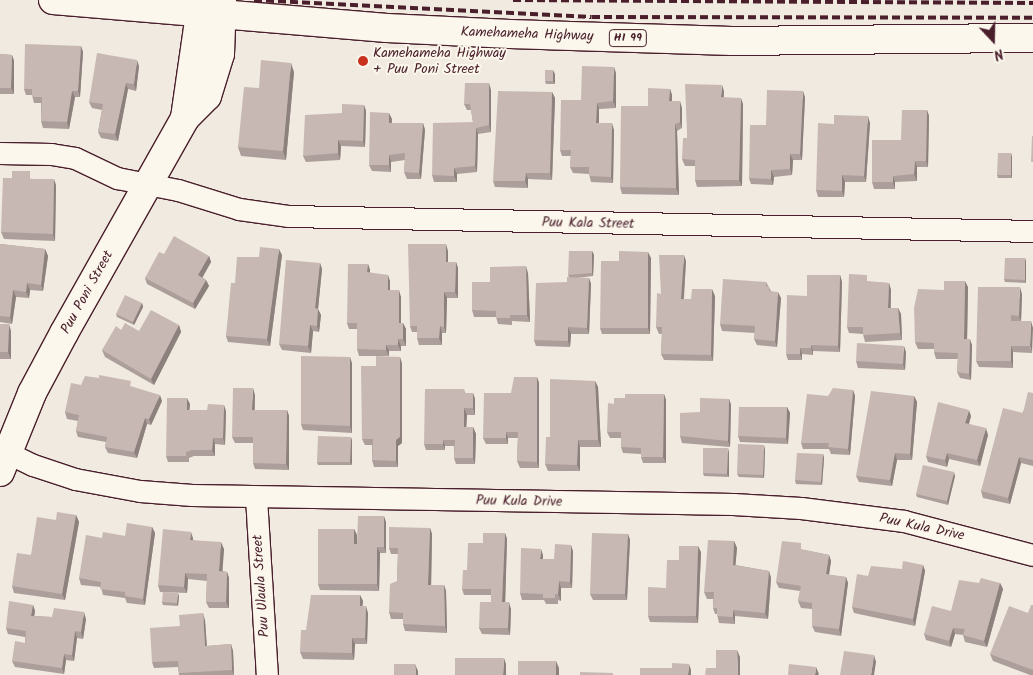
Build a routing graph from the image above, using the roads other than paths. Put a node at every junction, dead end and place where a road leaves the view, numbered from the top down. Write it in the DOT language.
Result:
graph roads {
  1 [pos="53,0"];
  2 [pos="211,6"];
  3 [pos="1033,38"];
  4 [pos="0,153"];
  5 [pos="147,184"];
  6 [pos="1033,231"];
  7 [pos="2,458"];
  8 [pos="256,497"];
  9 [pos="1033,555"];
  10 [pos="267,675"];
  1 -- 2 [label="main road, Kamehameha Highway / HI 99"];
  2 -- 3 [label="main road, Kamehameha Highway / HI 99"];
  2 -- 5 [label="main road, Puu Poni Street"];
  4 -- 5 [label="street, Puu Kala Street"];
  5 -- 6 [label="street, Puu Kala Street"];
  5 -- 7 [label="main road, Puu Poni Street"];
  7 -- 8 [label="street, Puu Kula Drive"];
  8 -- 9 [label="street, Puu Kula Drive"];
  8 -- 10 [label="street, Puu Ulaula Street"];
}
